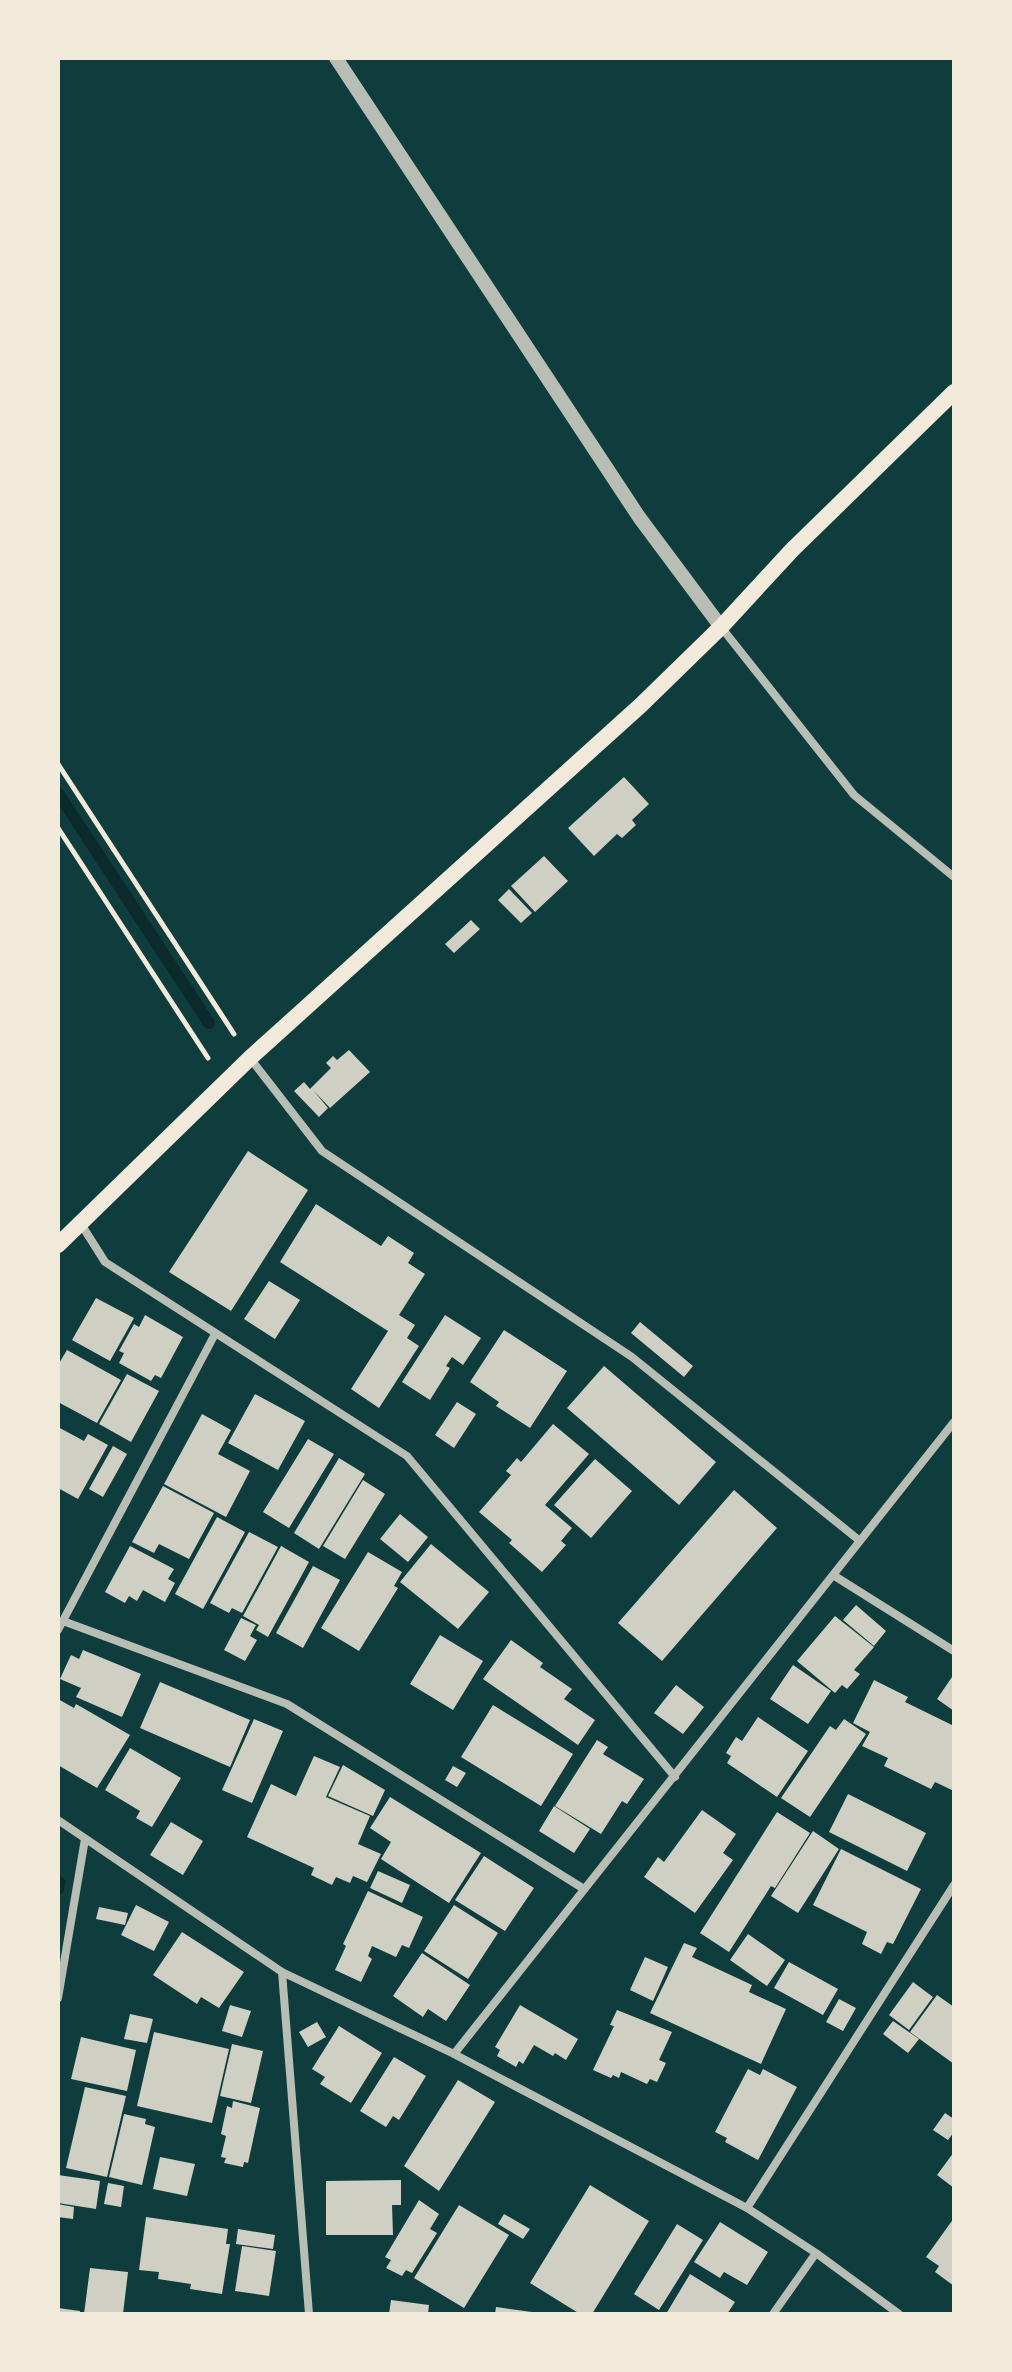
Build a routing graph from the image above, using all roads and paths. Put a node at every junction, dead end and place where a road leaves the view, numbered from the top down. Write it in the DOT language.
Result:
graph roads {
  1 [pos="336,58"];
  2 [pos="954,392"];
  3 [pos="721,627"];
  4 [pos="58,764"];
  5 [pos="58,828"];
  6 [pos="954,877"];
  7 [pos="250,1058"];
  8 [pos="224,1083"];
  9 [pos="81,1224"];
  10 [pos="58,1245"];
  11 [pos="215,1334"];
  12 [pos="954,1422"];
  13 [pos="860,1541"];
  14 [pos="833,1575"];
  15 [pos="60,1625"];
  16 [pos="954,1651"];
  17 [pos="675,1777"];
  18 [pos="58,1820"];
  19 [pos="85,1839"];
  20 [pos="954,1885"];
  21 [pos="584,1889"];
  22 [pos="282,1972"];
  23 [pos="58,1998"];
  24 [pos="454,2054"];
  25 [pos="747,2208"];
  26 [pos="816,2253"];
  27 [pos="309,2314"];
  28 [pos="773,2314"];
  29 [pos="899,2314"];
  1 -- 3 [label="street"];
  2 -- 3 [label="main road"];
  3 -- 6 [label="street"];
  3 -- 7 [label="main road"];
  4 -- 7 [label="path"];
  5 -- 8 [label="path"];
  7 -- 8 [label="main road"];
  7 -- 13 [label="street"];
  8 -- 9 [label="main road"];
  9 -- 10 [label="main road"];
  9 -- 11 [label="street"];
  11 -- 15 [label="street"];
  11 -- 17 [label="street"];
  12 -- 13 [label="street"];
  13 -- 14 [label="street"];
  14 -- 16 [label="street"];
  14 -- 17 [label="street"];
  15 -- 21 [label="street"];
  17 -- 21 [label="street"];
  18 -- 19 [label="street"];
  19 -- 22 [label="street"];
  19 -- 23 [label="street"];
  20 -- 25 [label="street"];
  21 -- 24 [label="street"];
  22 -- 24 [label="street"];
  22 -- 27 [label="street"];
  24 -- 25 [label="street"];
  25 -- 26 [label="street"];
  26 -- 28 [label="street"];
  26 -- 29 [label="street"];
}
